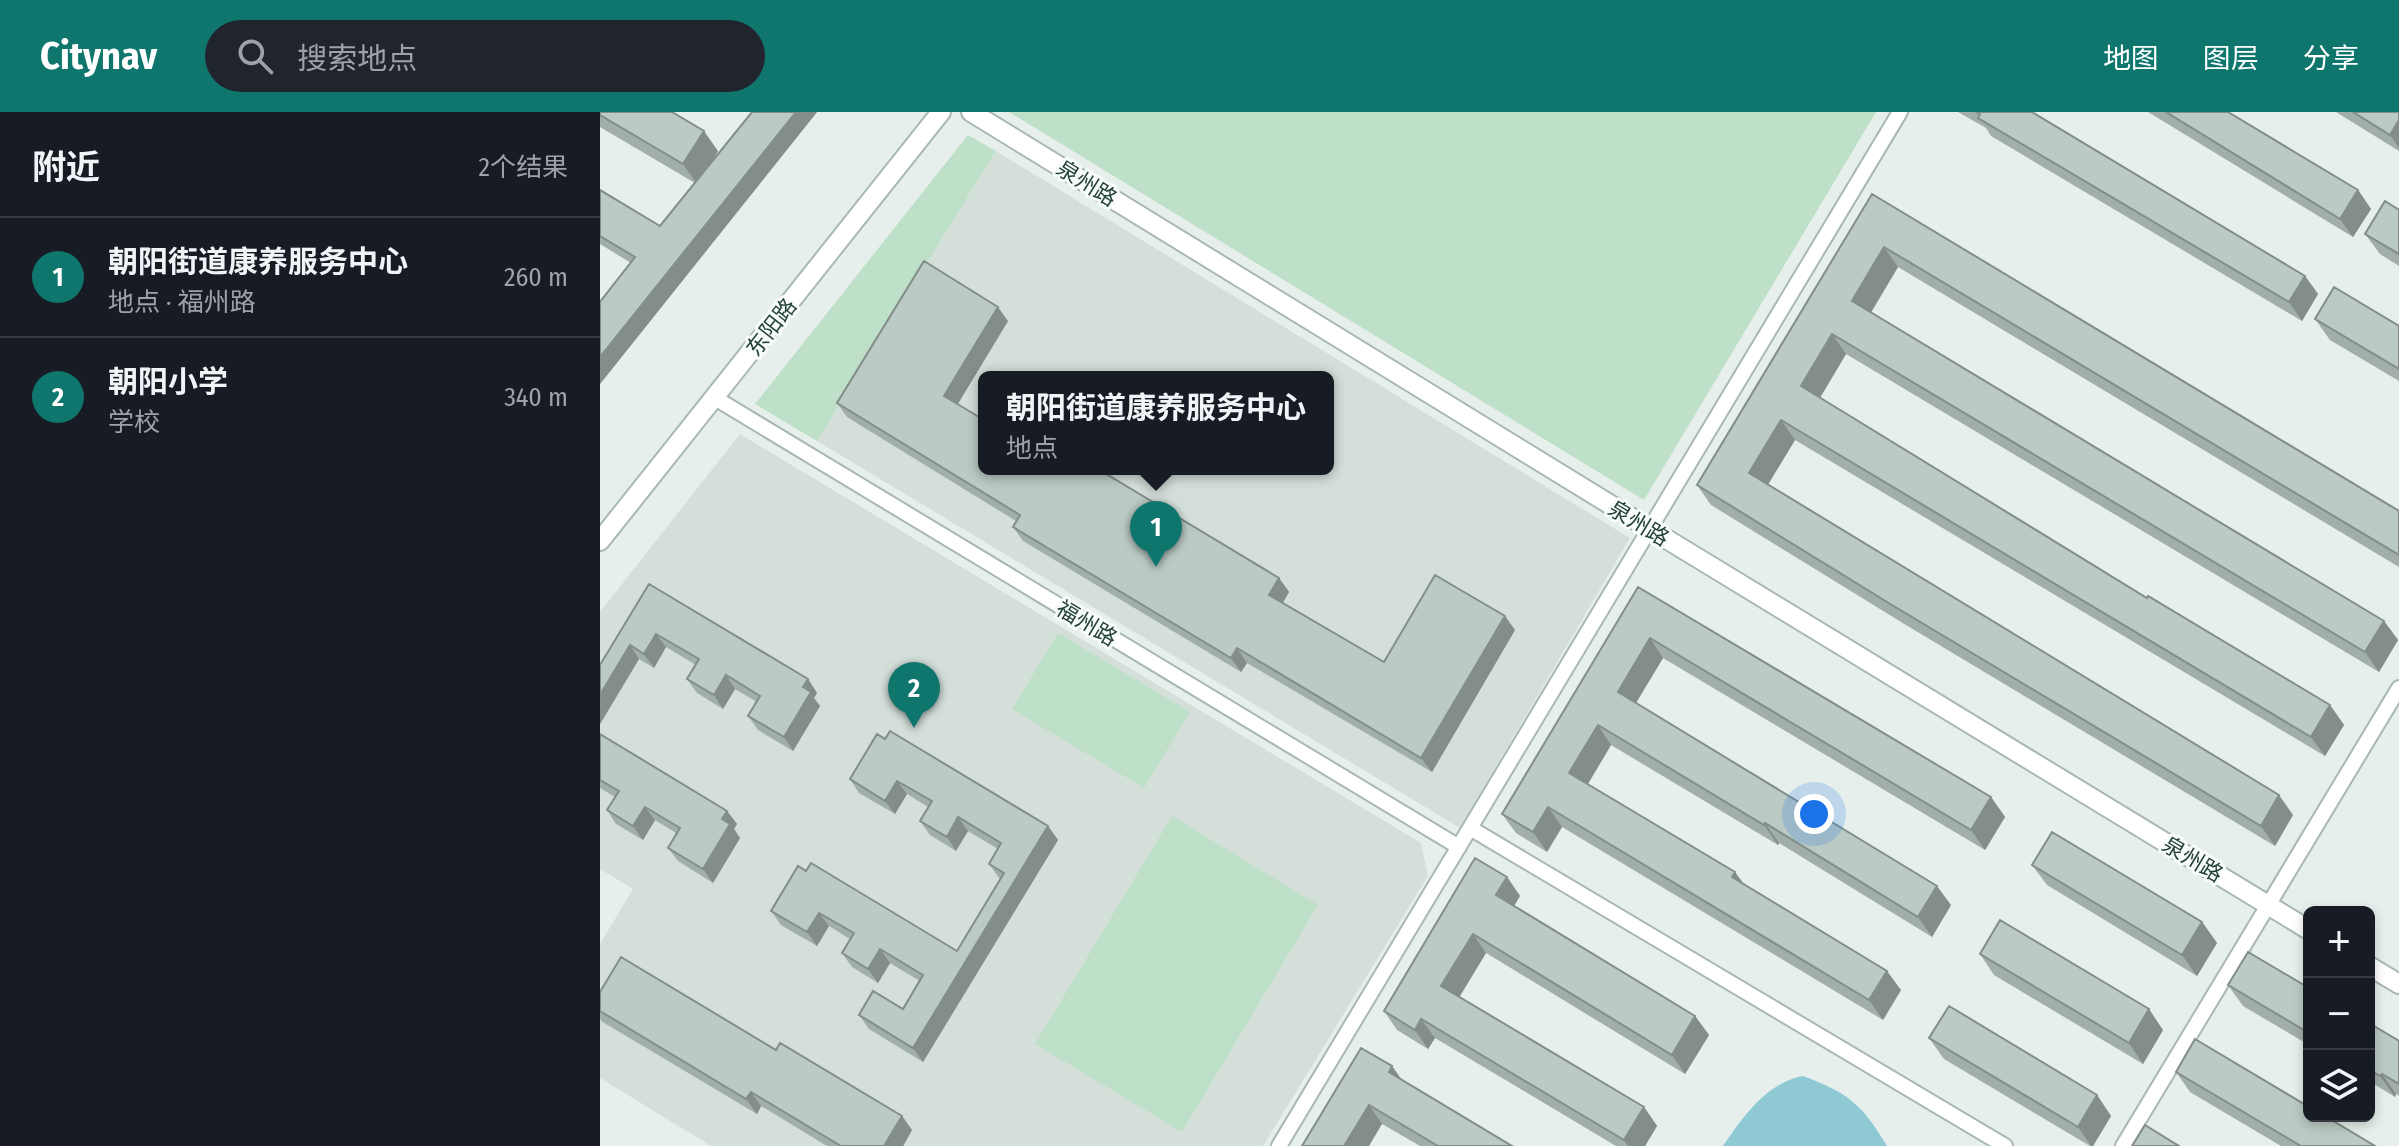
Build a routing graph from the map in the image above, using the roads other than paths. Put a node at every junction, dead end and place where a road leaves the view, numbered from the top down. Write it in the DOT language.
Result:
graph roads {
  1 [pos="941,112"];
  2 [pos="971,112"];
  3 [pos="1900,112"];
  4 [pos="715,398"];
  5 [pos="1650,529"];
  6 [pos="600,541"];
  7 [pos="2399,688"];
  8 [pos="1470,828"];
  9 [pos="1459,847"];
  10 [pos="2268,905"];
  11 [pos="2303,926"];
  12 [pos="2375,970"];
  13 [pos="2399,984"];
  14 [pos="1279,1146"];
  15 [pos="2005,1146"];
  16 [pos="2123,1146"];
  1 -- 4 [label="street, 东阳路"];
  2 -- 5 [label="street, 泉州路"];
  3 -- 5 [label="street"];
  4 -- 6 [label="street, 东阳路"];
  4 -- 9 [label="street, 福州路"];
  5 -- 8 [label="street"];
  5 -- 10 [label="street, 泉州路"];
  7 -- 10 [label="street"];
  8 -- 9 [label="street"];
  8 -- 15 [label="street"];
  9 -- 14 [label="street"];
  10 -- 11 [label="street, 泉州路"];
  10 -- 16 [label="street"];
  12 -- 13 [label="street"];
}
